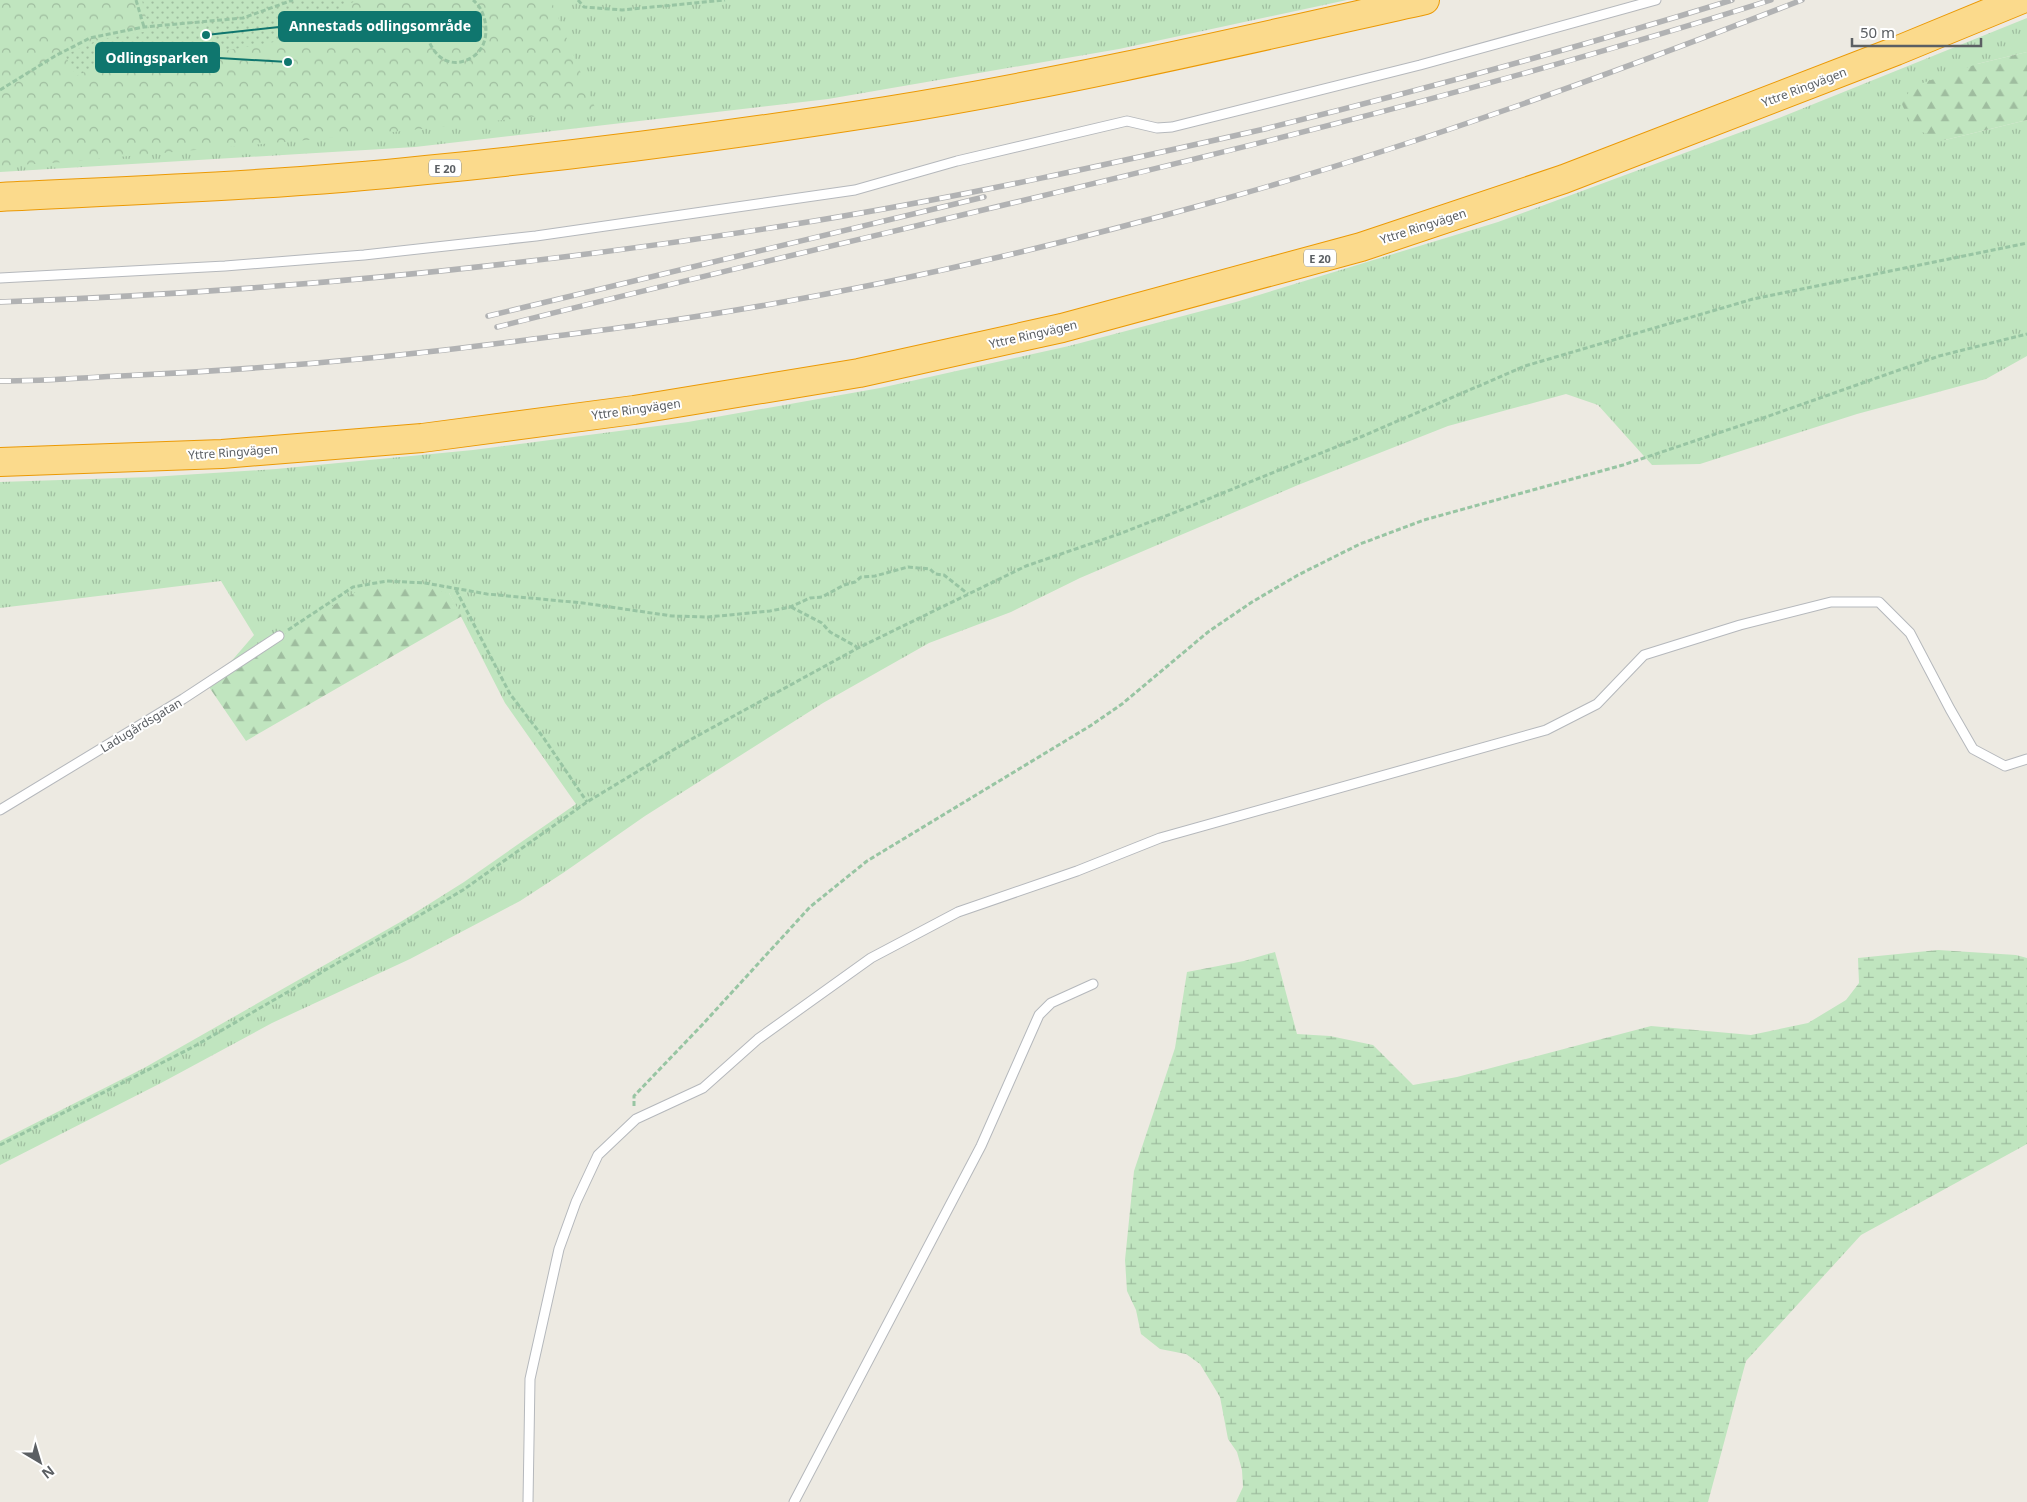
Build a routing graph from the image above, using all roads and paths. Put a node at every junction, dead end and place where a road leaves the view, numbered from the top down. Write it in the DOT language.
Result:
graph roads {
  1 [pos="136,0"];
  2 [pos="293,0"];
  3 [pos="473,0"];
  4 [pos="578,0"];
  5 [pos="725,0"];
  6 [pos="1425,0"];
  7 [pos="1656,0"];
  8 [pos="2020,0"];
  9 [pos="144,27"];
  10 [pos="450,32"];
  11 [pos="0,90"];
  12 [pos="0,198"];
  13 [pos="2027,243"];
  14 [pos="0,278"];
  15 [pos="2027,334"];
  16 [pos="0,462"];
  17 [pos="456,589"];
  18 [pos="968,594"];
  19 [pos="790,607"];
  20 [pos="279,636"];
  21 [pos="858,648"];
  22 [pos="2027,759"];
  23 [pos="588,802"];
  24 [pos="0,810"];
  25 [pos="1093,984"];
  26 [pos="636,1119"];
  27 [pos="0,1145"];
  28 [pos="528,1502"];
  29 [pos="794,1502"];
  1 -- 9 [label="path"];
  2 -- 9 [label="path"];
  3 -- 10 [label="path"];
  4 -- 5 [label="path"];
  6 -- 12 [label="highway, E 20"];
  7 -- 14 [label="lane"];
  8 -- 16 [label="highway, Yttre Ringvägen / E 20"];
  9 -- 11 [label="path"];
  13 -- 18 [label="path"];
  15 -- 26 [label="path"];
  17 -- 19 [label="path"];
  17 -- 20 [label="path"];
  17 -- 23 [label="path"];
  18 -- 19 [label="path"];
  18 -- 21 [label="path"];
  19 -- 21 [label="path"];
  20 -- 24 [label="lane, Ladugårdsgatan"];
  21 -- 23 [label="path"];
  22 -- 26 [label="lane"];
  23 -- 27 [label="path"];
  25 -- 29 [label="lane"];
  26 -- 28 [label="lane"];
}
